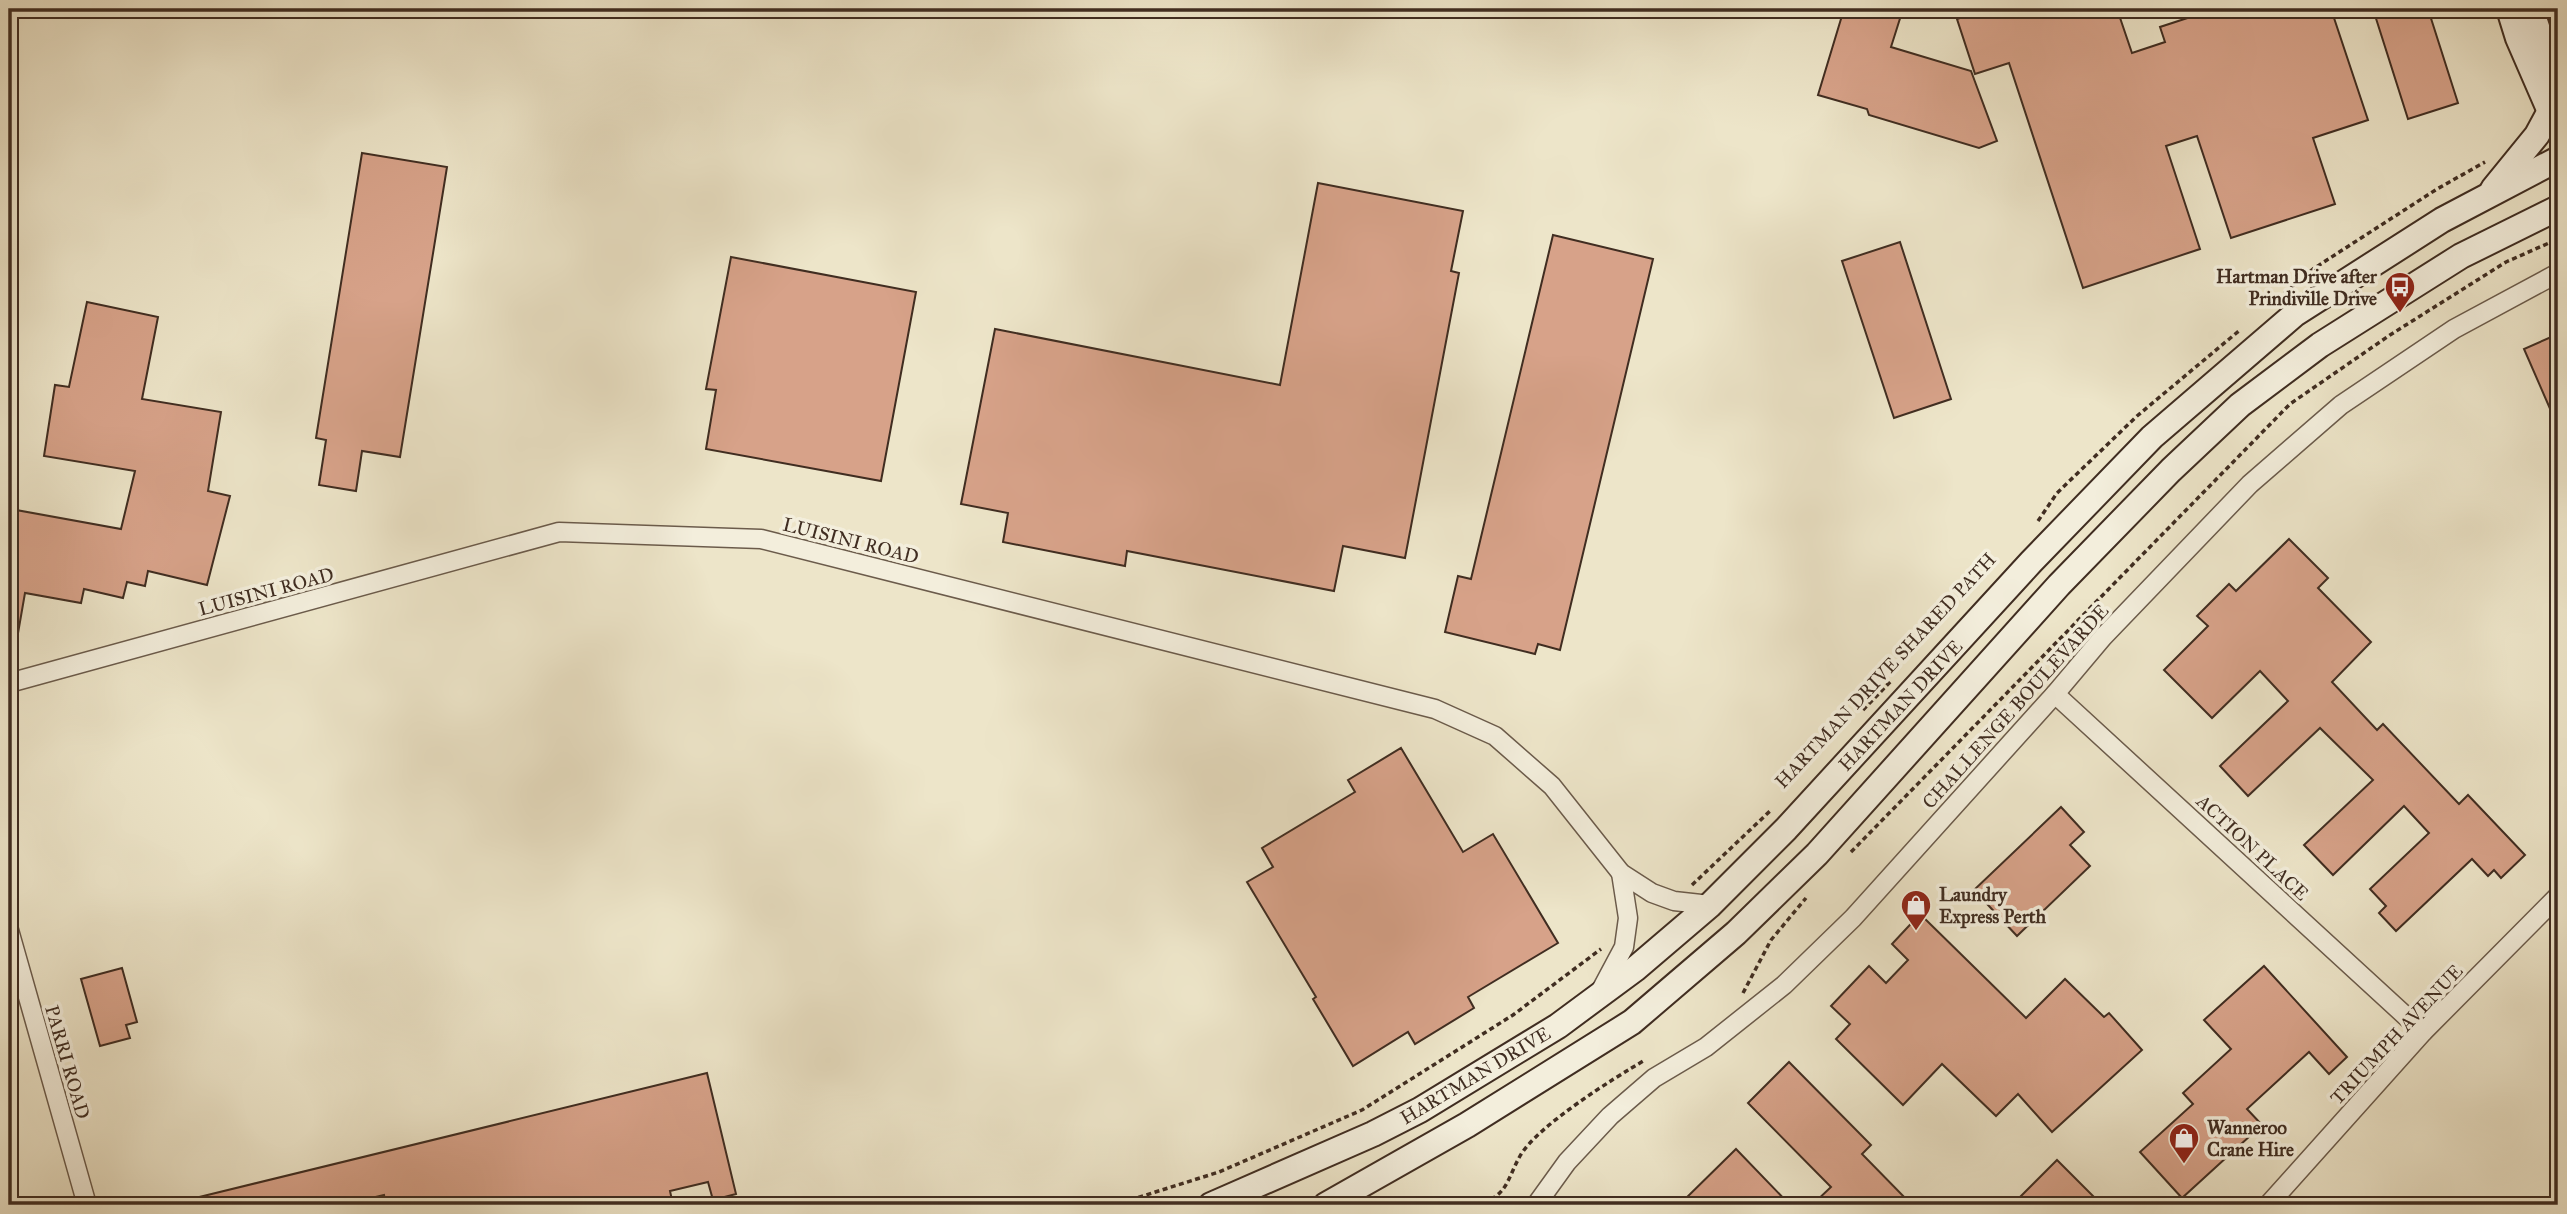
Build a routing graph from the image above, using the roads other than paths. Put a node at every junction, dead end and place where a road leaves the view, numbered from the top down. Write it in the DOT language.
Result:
graph roads {
  1 [pos="2509,9"];
  2 [pos="2534,19"];
  3 [pos="2558,57"];
  4 [pos="2558,77"];
  5 [pos="2554,120"];
  6 [pos="2558,159"];
  7 [pos="2485,198"];
  8 [pos="2558,208"];
  9 [pos="2558,273"];
  10 [pos="9,682"];
  11 [pos="2055,694"];
  12 [pos="1620,873"];
  13 [pos="2558,895"];
  14 [pos="1710,905"];
  15 [pos="9,930"];
  16 [pos="1598,997"];
  17 [pos="2423,1032"];
  18 [pos="87,1205"];
  19 [pos="1211,1205"];
  20 [pos="1326,1205"];
  21 [pos="1536,1205"];
  22 [pos="2269,1205"];
  1 -- 5 [label="main road"];
  2 -- 3 [label="main road"];
  2 -- 4 [label="main road"];
  5 -- 7 [label="main road"];
  6 -- 7 [label="main road, HARTMAN DRIVE"];
  7 -- 14 [label="main road, HARTMAN DRIVE"];
  8 -- 20 [label="main road, HARTMAN DRIVE"];
  9 -- 11 [label="street, CHALLENGE BOULEVARDE"];
  10 -- 12 [label="street, LUISINI ROAD"];
  11 -- 17 [label="street, ACTION PLACE"];
  11 -- 21 [label="street, CHALLENGE BOULEVARDE"];
  12 -- 14 [label="street, LUISINI ROAD"];
  12 -- 16 [label="street, LUISINI ROAD"];
  13 -- 17 [label="street, TRIUMPH AVENUE"];
  14 -- 16 [label="main road, HARTMAN DRIVE"];
  15 -- 18 [label="street, PARRI ROAD"];
  16 -- 19 [label="main road, HARTMAN DRIVE"];
  17 -- 22 [label="street, TRIUMPH AVENUE"];
}
